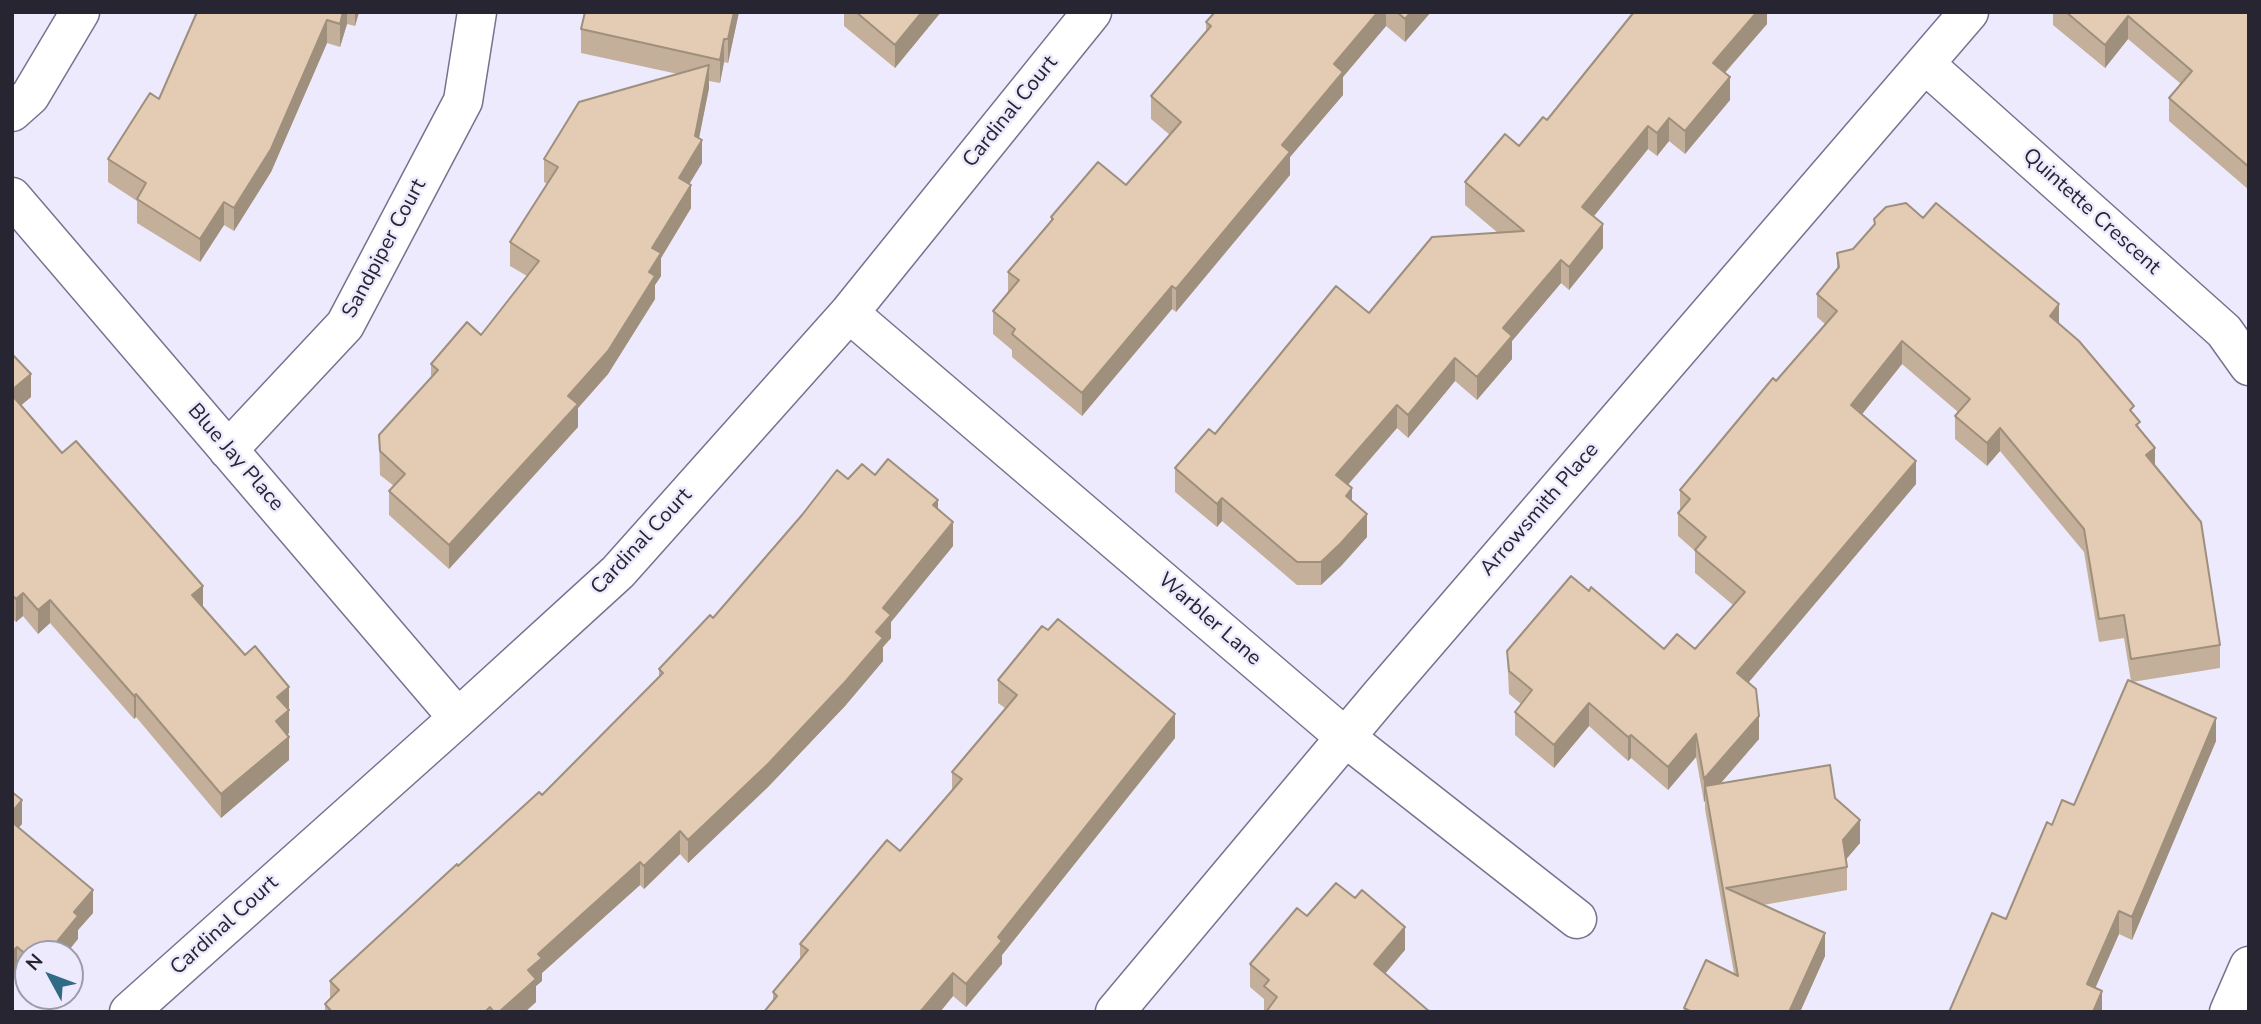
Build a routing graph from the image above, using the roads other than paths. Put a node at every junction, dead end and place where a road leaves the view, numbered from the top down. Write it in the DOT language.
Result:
graph roads {
  1 [pos="80,12"];
  2 [pos="477,12"];
  3 [pos="1092,12"];
  4 [pos="1969,12"];
  5 [pos="1925,64"];
  6 [pos="12,113"];
  7 [pos="12,197"];
  8 [pos="849,313"];
  9 [pos="2249,366"];
  10 [pos="228,450"];
  11 [pos="458,718"];
  12 [pos="1345,737"];
  13 [pos="1577,919"];
  14 [pos="2249,966"];
  15 [pos="129,1012"];
  16 [pos="1115,1012"];
  17 [pos="2229,1012"];
  1 -- 6 [label="street"];
  2 -- 10 [label="street, Sandpiper Court"];
  3 -- 8 [label="street, Cardinal Court"];
  4 -- 5 [label="street, Arrowsmith Place"];
  5 -- 9 [label="street, Quintette Crescent"];
  5 -- 12 [label="street, Arrowsmith Place"];
  7 -- 10 [label="street, Blue Jay Place"];
  8 -- 11 [label="street, Cardinal Court"];
  8 -- 12 [label="street, Warbler Lane"];
  10 -- 11 [label="street, Blue Jay Place"];
  11 -- 15 [label="street, Cardinal Court"];
  12 -- 13 [label="street, Warbler Lane"];
  12 -- 16 [label="street, Arrowsmith Place"];
  14 -- 17 [label="street"];
}
